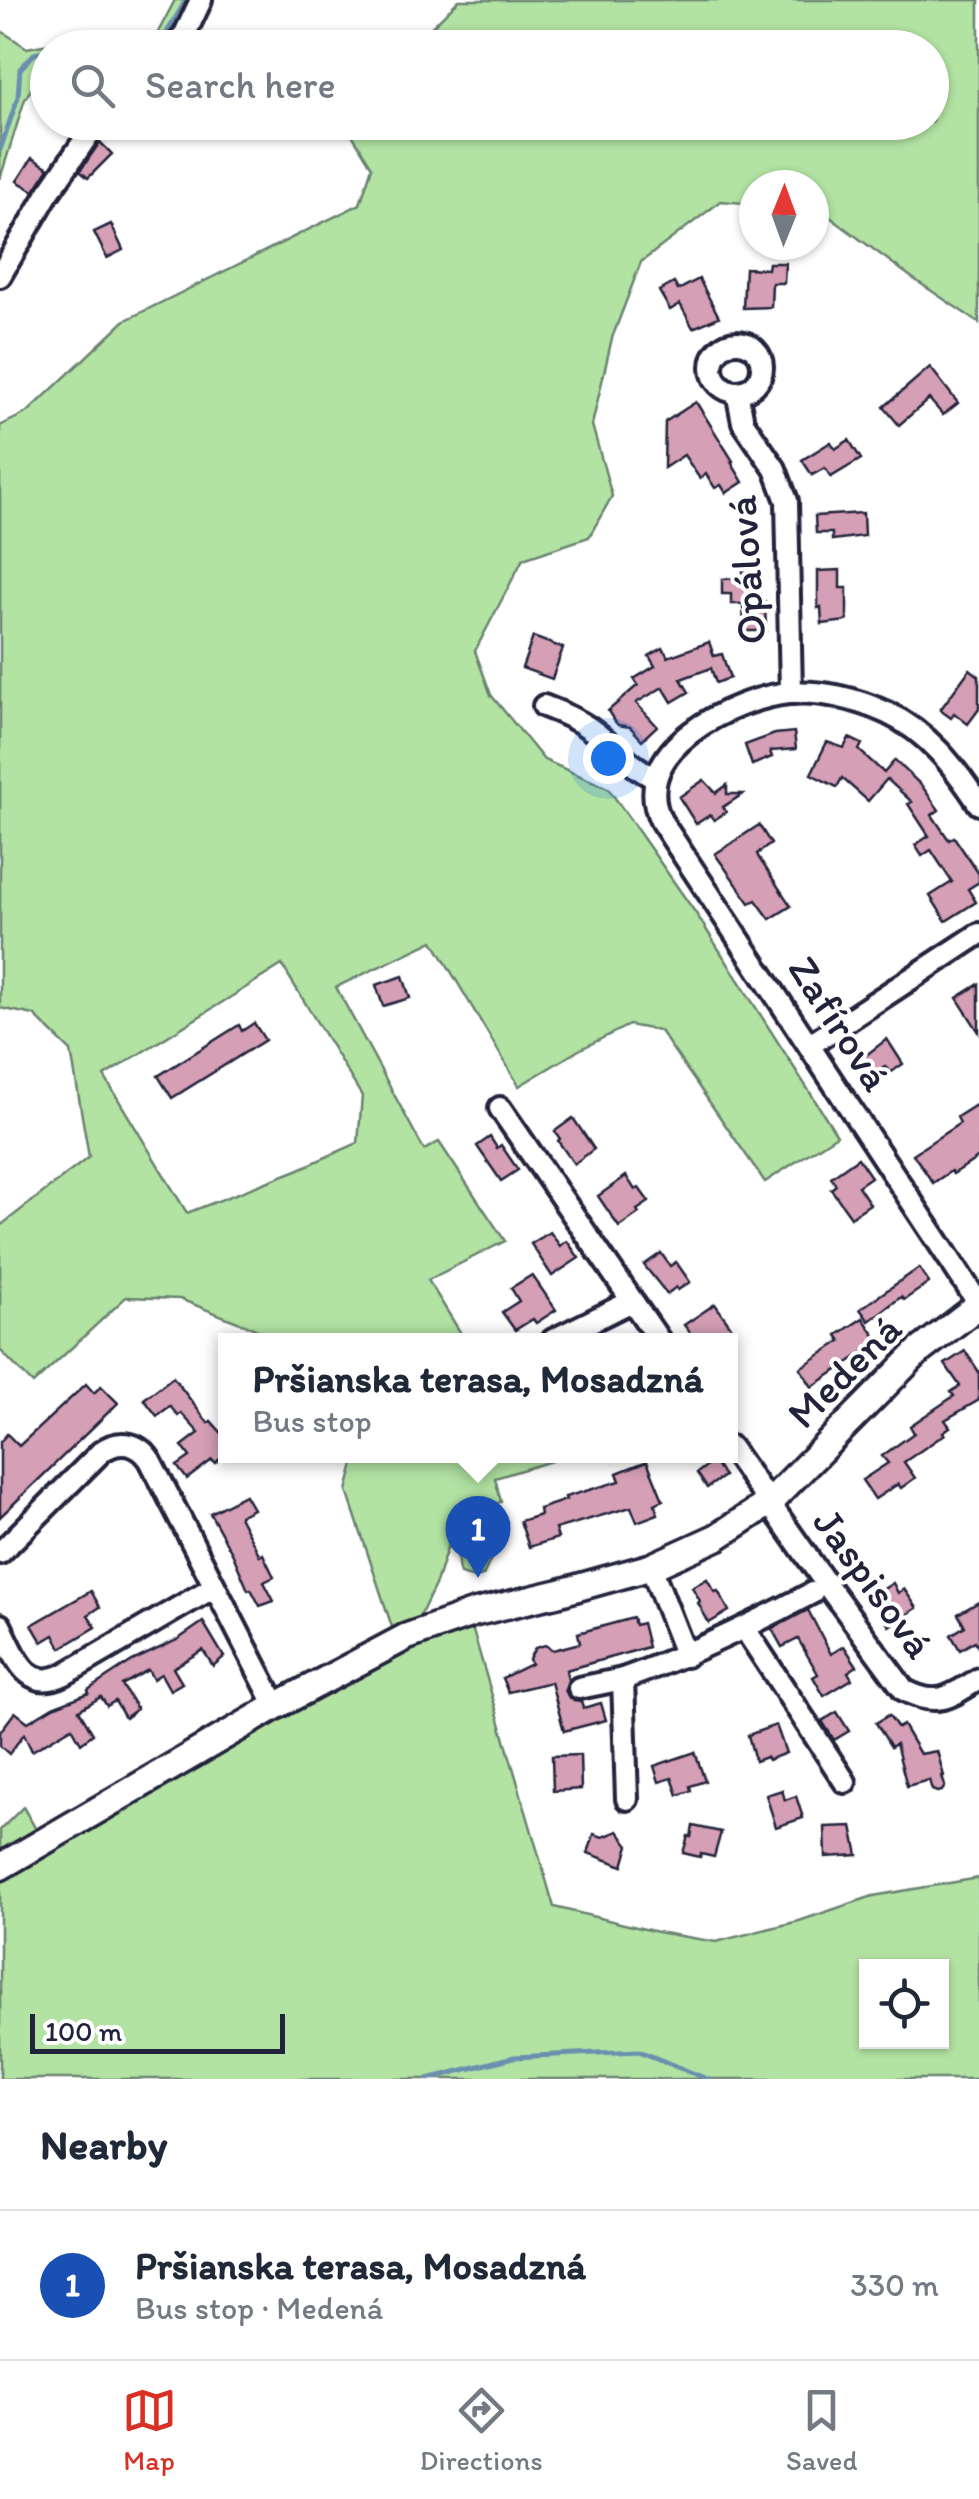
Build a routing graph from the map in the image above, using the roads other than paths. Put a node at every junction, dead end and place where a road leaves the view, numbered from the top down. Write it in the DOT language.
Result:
graph roads {
  1 [pos="201,0"];
  2 [pos="187,30"];
  3 [pos="84,140"];
  4 [pos="0,276"];
  5 [pos="737,392"];
  6 [pos="792,693"];
  7 [pos="544,706"];
  8 [pos="655,778"];
  9 [pos="979,804"];
  10 [pos="979,934"];
  11 [pos="810,1045"];
  12 [pos="500,1108"];
  13 [pos="632,1301"];
  14 [pos="979,1304"];
  15 [pos="567,1333"];
  16 [pos="653,1333"];
  17 [pos="738,1458"];
  18 [pos="768,1502"];
  19 [pos="0,1554"];
  20 [pos="651,1567"];
  21 [pos="214,1587"];
  22 [pos="812,1593"];
  23 [pos="0,1625"];
  24 [pos="745,1628"];
  25 [pos="686,1656"];
  26 [pos="623,1679"];
  27 [pos="979,1679"];
  28 [pos="579,1688"];
  29 [pos="276,1706"];
  30 [pos="845,1782"];
  31 [pos="628,1799"];
  32 [pos="0,1867"];
  1 -- 2 [label="street"];
  3 -- 4 [label="street"];
  5 -- 6 [label="street, Opálová"];
  6 -- 8 [label="street, Opálová"];
  6 -- 9 [label="street, Opálová"];
  7 -- 8 [label="street"];
  8 -- 11 [label="street, Zafírová"];
  10 -- 11 [label="street"];
  11 -- 14 [label="street, Zafírová"];
  12 -- 13 [label="street"];
  13 -- 15 [label="street"];
  13 -- 16 [label="street"];
  14 -- 18 [label="street, Medená"];
  17 -- 18 [label="street, Jaspisová"];
  18 -- 20 [label="street, Medená"];
  18 -- 27 [label="street, Jaspisová"];
  19 -- 21 [label="street"];
  20 -- 25 [label="street"];
  20 -- 29 [label="street, Medená"];
  21 -- 23 [label="street"];
  21 -- 29 [label="street"];
  22 -- 24 [label="street"];
  24 -- 25 [label="street"];
  24 -- 30 [label="street"];
  25 -- 26 [label="street"];
  26 -- 28 [label="street"];
  26 -- 31 [label="street"];
  29 -- 32 [label="street, Medená"];
}
